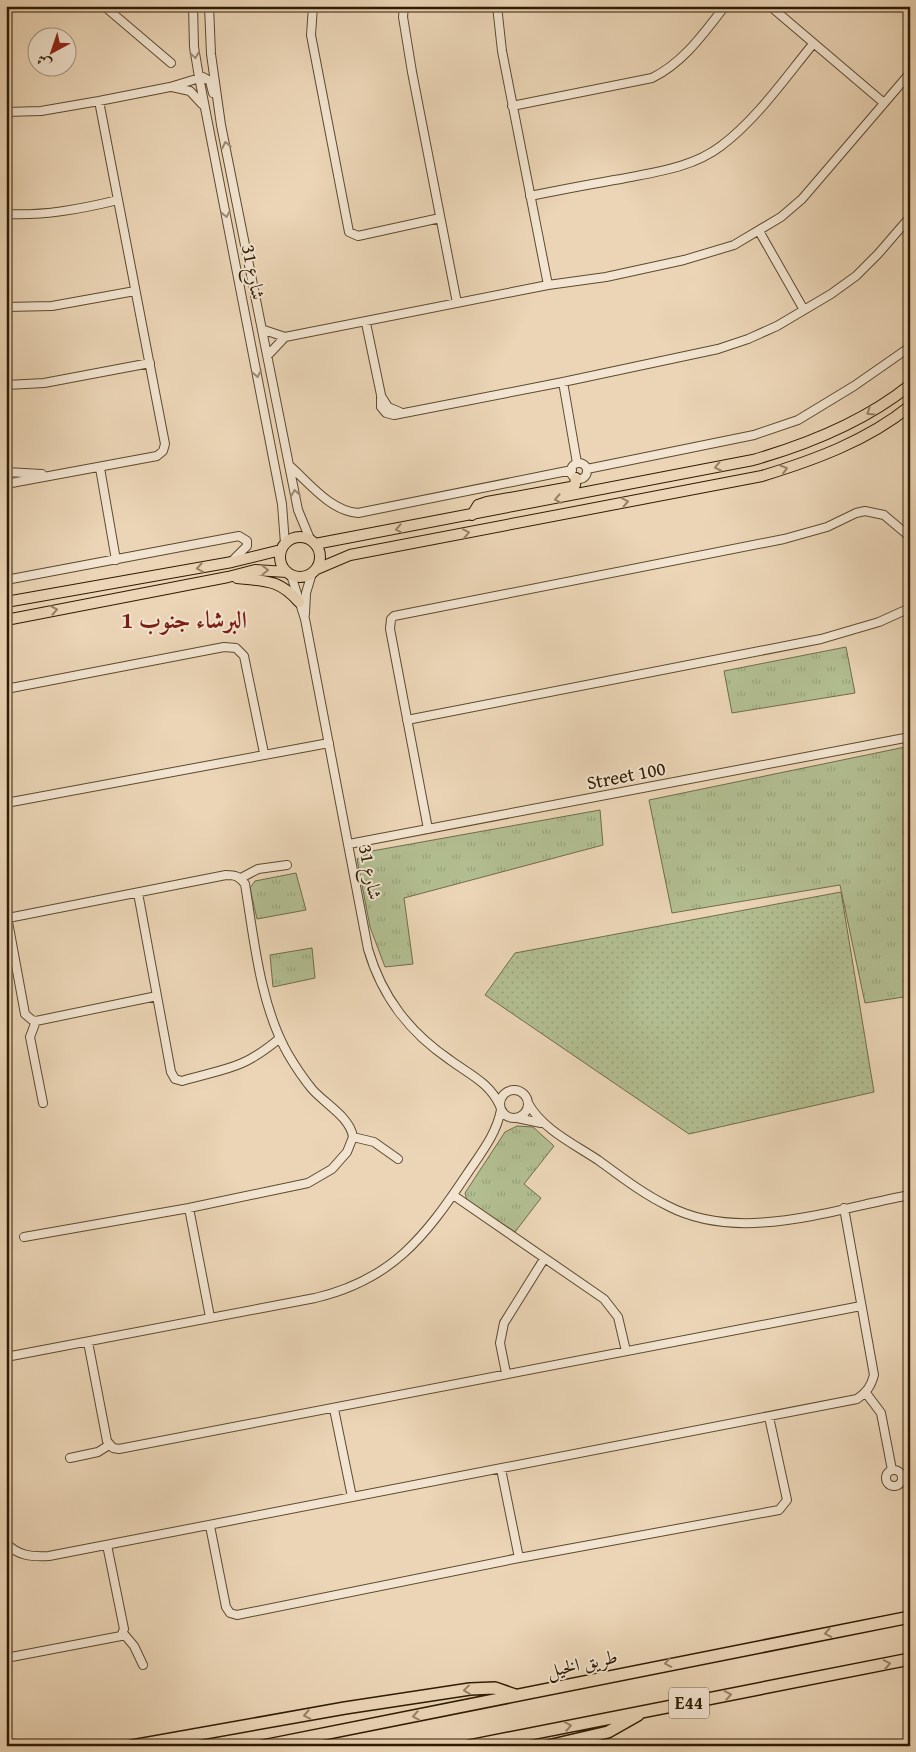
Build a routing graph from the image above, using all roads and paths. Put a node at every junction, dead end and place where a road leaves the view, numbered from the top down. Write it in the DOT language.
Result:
graph roads {
  1 [pos="104,6"];
  2 [pos="193,6"];
  3 [pos="209,6"];
  4 [pos="312,6"];
  5 [pos="404,6"];
  6 [pos="497,6"];
  7 [pos="725,6"];
  8 [pos="770,6"];
  9 [pos="813,44"];
  10 [pos="171,63"];
  11 [pos="910,73"];
  12 [pos="198,77"];
  13 [pos="170,86"];
  14 [pos="99,101"];
  15 [pos="884,103"];
  16 [pos="512,106"];
  17 [pos="205,108"];
  18 [pos="6,112"];
  19 [pos="222,124"];
  20 [pos="530,196"];
  21 [pos="118,200"];
  22 [pos="6,214"];
  23 [pos="910,217"];
  24 [pos="440,218"];
  25 [pos="759,231"];
  26 [pos="548,285"];
  27 [pos="135,291"];
  28 [pos="457,303"];
  29 [pos="6,307"];
  30 [pos="804,310"];
  31 [pos="366,322"];
  32 [pos="264,330"];
  33 [pos="286,337"];
  34 [pos="910,346"];
  35 [pos="269,354"];
  36 [pos="150,363"];
  37 [pos="563,382"];
  38 [pos="6,384"];
  39 [pos="910,384"];
  40 [pos="910,406"];
  41 [pos="291,466"];
  42 [pos="100,468"];
  43 [pos="587,469"];
  44 [pos="575,470"];
  45 [pos="6,472"];
  46 [pos="54,475"];
  47 [pos="6,484"];
  48 [pos="472,515"];
  49 [pos="910,537"];
  50 [pos="312,542"];
  51 [pos="283,547"];
  52 [pos="116,560"];
  53 [pos="232,562"];
  54 [pos="315,571"];
  55 [pos="289,574"];
  56 [pos="228,578"];
  57 [pos="6,580"];
  58 [pos="6,602"];
  59 [pos="299,602"];
  60 [pos="910,608"];
  61 [pos="305,619"];
  62 [pos="6,620"];
  63 [pos="6,689"];
  64 [pos="407,720"];
  65 [pos="910,738"];
  66 [pos="329,743"];
  67 [pos="264,753"];
  68 [pos="6,803"];
  69 [pos="428,829"];
  70 [pos="349,844"];
  71 [pos="287,865"];
  72 [pos="241,878"];
  73 [pos="138,893"];
  74 [pos="7,914"];
  75 [pos="157,996"];
  76 [pos="36,1021"];
  77 [pos="280,1038"];
  78 [pos="486,1085"];
  79 [pos="510,1090"];
  80 [pos="43,1103"];
  81 [pos="528,1103"];
  82 [pos="501,1108"];
  83 [pos="515,1118"];
  84 [pos="545,1124"];
  85 [pos="494,1134"];
  86 [pos="353,1137"];
  87 [pos="398,1159"];
  88 [pos="453,1195"];
  89 [pos="910,1195"];
  90 [pos="189,1208"];
  91 [pos="844,1208"];
  92 [pos="24,1237"];
  93 [pos="544,1259"];
  94 [pos="861,1306"];
  95 [pos="210,1317"];
  96 [pos="88,1342"];
  97 [pos="626,1351"];
  98 [pos="6,1357"];
  99 [pos="506,1373"];
  100 [pos="866,1393"];
  101 [pos="334,1409"];
  102 [pos="769,1417"];
  103 [pos="109,1445"];
  104 [pos="70,1458"];
  105 [pos="501,1469"];
  106 [pos="892,1470"];
  107 [pos="352,1497"];
  108 [pos="210,1526"];
  109 [pos="6,1543"];
  110 [pos="107,1545"];
  111 [pos="519,1558"];
  112 [pos="910,1617"];
  113 [pos="121,1619"];
  114 [pos="123,1633"];
  115 [pos="105,1638"];
  116 [pos="6,1658"];
  117 [pos="910,1659"];
  118 [pos="143,1666"];
  119 [pos="515,1695"];
  120 [pos="642,1712"];
  121 [pos="132,1746"];
  122 [pos="262,1746"];
  123 [pos="469,1746"];
  124 [pos="548,1746"];
  1 -- 10 [label="street"];
  2 -- 12 [label="street, شارع 31, one-way"];
  3 -- 19 [label="street, شارع 31"];
  4 -- 24 [label="street"];
  5 -- 24 [label="street"];
  6 -- 16 [label="street"];
  7 -- 16 [label="street"];
  8 -- 9 [label="street"];
  9 -- 15 [label="street"];
  9 -- 20 [label="street"];
  11 -- 15 [label="street"];
  12 -- 13 [label="street"];
  12 -- 17 [label="street, شارع 31"];
  12 -- 19 [label="street"];
  13 -- 14 [label="street"];
  13 -- 17 [label="street"];
  14 -- 18 [label="street"];
  14 -- 21 [label="street"];
  15 -- 25 [label="street"];
  16 -- 20 [label="street"];
  17 -- 51 [label="street, شارع 31, one-way"];
  32 -- 19 [label="street, شارع 31, one-way"];
  20 -- 26 [label="street"];
  21 -- 22 [label="street"];
  21 -- 27 [label="street"];
  23 -- 30 [label="street"];
  24 -- 28 [label="street"];
  25 -- 26 [label="street"];
  25 -- 30 [label="street"];
  26 -- 28 [label="street"];
  27 -- 29 [label="street"];
  27 -- 36 [label="street"];
  28 -- 31 [label="street"];
  30 -- 37 [label="street"];
  31 -- 33 [label="street"];
  31 -- 37 [label="street"];
  32 -- 33 [label="street"];
  32 -- 35 [label="street, شارع 31"];
  33 -- 35 [label="street"];
  34 -- 43 [label="street"];
  35 -- 41 [label="street, شارع 31"];
  36 -- 38 [label="street"];
  36 -- 42 [label="street"];
  37 -- 44 [label="street"];
  39 -- 48 [label="main road, one-way"];
  54 -- 40 [label="main road, one-way"];
  41 -- 44 [label="street"];
  50 -- 41 [label="street, شارع 31, one-way"];
  42 -- 46 [label="street"];
  42 -- 52 [label="street"];
  43 -- 44 [label="street"];
  43 -- 44 [label="street"];
  44 -- 48 [label="main road"];
  45 -- 46 [label="street"];
  46 -- 47 [label="street"];
  48 -- 50 [label="main road, one-way"];
  49 -- 64 [label="street"];
  50 -- 51 [label="main road"];
  50 -- 54 [label="main road"];
  51 -- 53 [label="main road"];
  51 -- 55 [label="main road"];
  52 -- 53 [label="street"];
  52 -- 57 [label="street"];
  53 -- 58 [label="main road, one-way"];
  54 -- 55 [label="main road"];
  54 -- 61 [label="street, شارع 31"];
  56 -- 55 [label="main road, one-way"];
  55 -- 59 [label="street, شارع 31"];
  56 -- 59 [label="main road"];
  62 -- 56 [label="main road, one-way"];
  59 -- 61 [label="street, شارع 31"];
  60 -- 64 [label="street"];
  61 -- 66 [label="street, شارع 31"];
  63 -- 67 [label="street"];
  64 -- 69 [label="street"];
  65 -- 69 [label="street, Street 100"];
  66 -- 67 [label="street"];
  66 -- 70 [label="street, شارع 31"];
  67 -- 68 [label="street"];
  69 -- 70 [label="street, Street 100"];
  70 -- 78 [label="street, شارع 31"];
  71 -- 72 [label="street"];
  72 -- 73 [label="street"];
  72 -- 77 [label="street"];
  73 -- 74 [label="street"];
  73 -- 75 [label="street"];
  74 -- 76 [label="street"];
  75 -- 76 [label="street"];
  75 -- 77 [label="street"];
  76 -- 80 [label="street"];
  77 -- 86 [label="street"];
  78 -- 79 [label="street, شارع 31"];
  78 -- 82 [label="street, شارع 31"];
  79 -- 81 [label="street"];
  79 -- 82 [label="street"];
  81 -- 83 [label="street"];
  81 -- 84 [label="street"];
  82 -- 83 [label="street"];
  82 -- 85 [label="street"];
  83 -- 84 [label="street"];
  83 -- 85 [label="street"];
  84 -- 91 [label="street"];
  85 -- 88 [label="street"];
  86 -- 87 [label="street"];
  86 -- 90 [label="street"];
  88 -- 93 [label="street"];
  88 -- 95 [label="street"];
  89 -- 91 [label="street"];
  90 -- 92 [label="street"];
  90 -- 95 [label="street"];
  91 -- 94 [label="street"];
  93 -- 97 [label="street"];
  93 -- 99 [label="street"];
  94 -- 97 [label="street"];
  94 -- 100 [label="street"];
  95 -- 96 [label="street"];
  96 -- 98 [label="street"];
  96 -- 103 [label="street"];
  97 -- 99 [label="street"];
  99 -- 101 [label="street"];
  100 -- 102 [label="street"];
  100 -- 106 [label="street"];
  101 -- 103 [label="street"];
  101 -- 107 [label="street"];
  102 -- 105 [label="street"];
  102 -- 111 [label="street"];
  103 -- 104 [label="street"];
  105 -- 107 [label="street"];
  105 -- 111 [label="street"];
  107 -- 108 [label="street"];
  108 -- 110 [label="street"];
  108 -- 111 [label="street"];
  109 -- 110 [label="street"];
  110 -- 113 [label="street"];
  112 -- 119 [label="highway, طريق الخيل / E44, one-way"];
  113 -- 114 [label="street"];
  113 -- 115 [label="street"];
  114 -- 115 [label="street"];
  114 -- 118 [label="street"];
  115 -- 116 [label="street"];
  120 -- 117 [label="highway, E44, one-way"];
  119 -- 121 [label="highway, one-way"];
  119 -- 122 [label="highway, طريق الخيل / E44, one-way"];
  123 -- 120 [label="highway, E44, one-way"];
  120 -- 124 [label="highway"];
}
